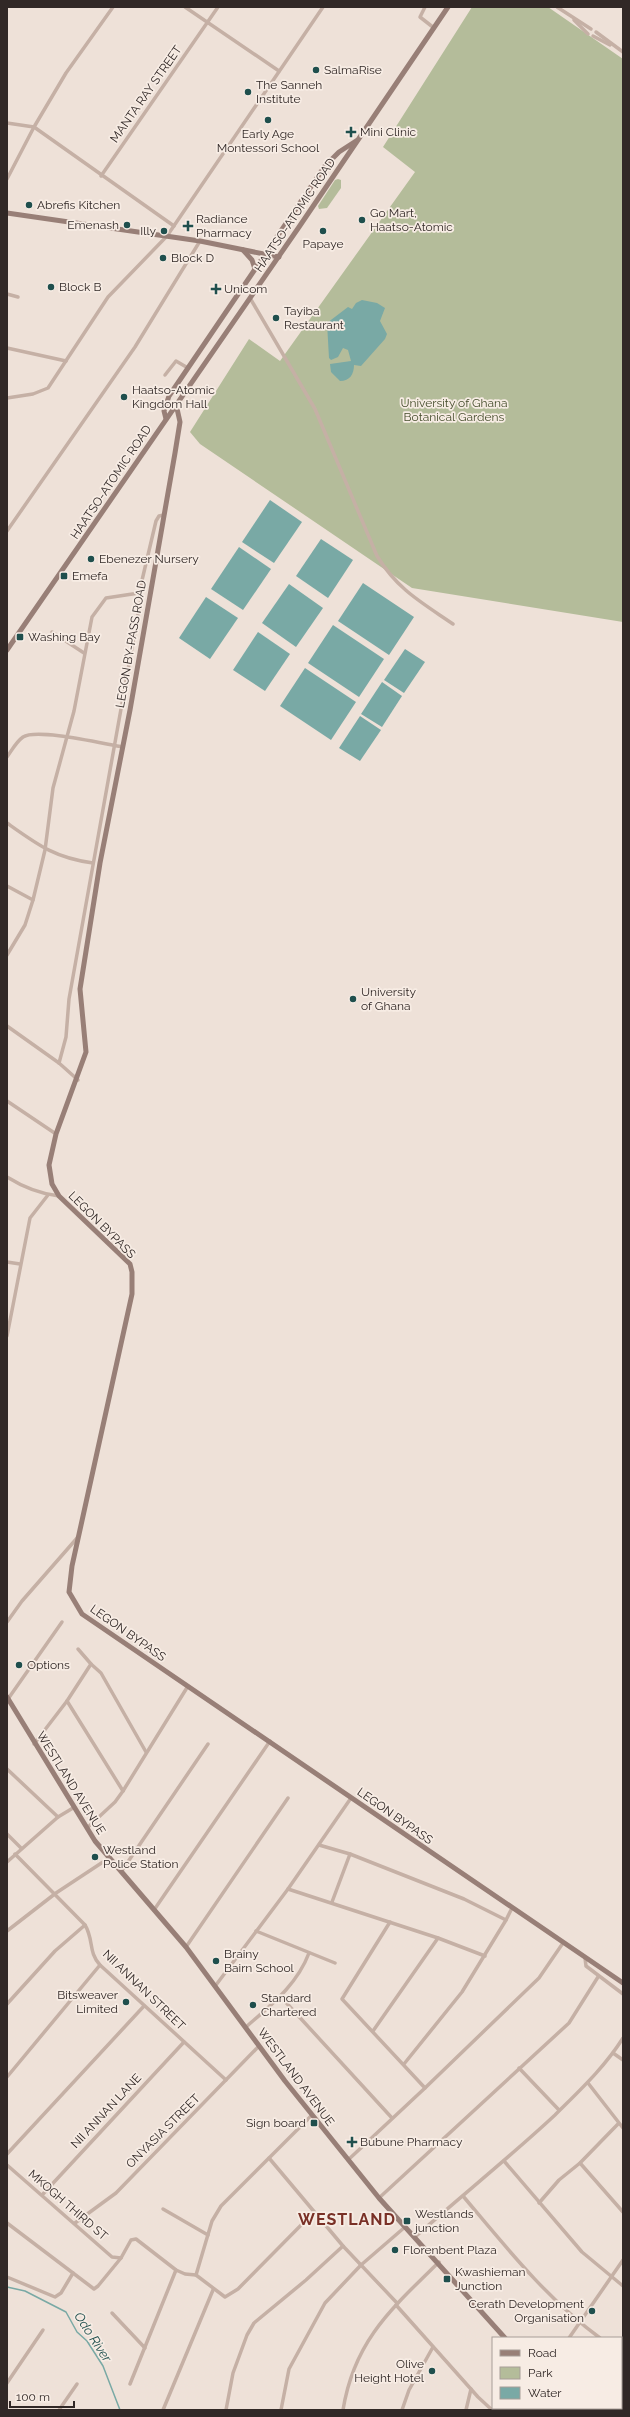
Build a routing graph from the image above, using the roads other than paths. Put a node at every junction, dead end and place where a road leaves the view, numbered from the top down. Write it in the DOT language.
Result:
graph roads {
  1 [pos="113,7"];
  2 [pos="185,7"];
  3 [pos="218,7"];
  4 [pos="323,7"];
  5 [pos="426,7"];
  6 [pos="448,7"];
  7 [pos="557,7"];
  8 [pos="569,15"];
  9 [pos="207,23"];
  10 [pos="434,28"];
  11 [pos="591,29"];
  12 [pos="596,32"];
  13 [pos="588,34"];
  14 [pos="593,36"];
  15 [pos="622,51"];
  16 [pos="280,71"];
  17 [pos="7,123"];
  18 [pos="34,128"];
  19 [pos="356,141"];
  20 [pos="100,176"];
  21 [pos="7,179"];
  22 [pos="7,213"];
  23 [pos="174,226"];
  24 [pos="167,236"];
  25 [pos="200,241"];
  26 [pos="243,250"];
  27 [pos="266,254"];
  28 [pos="279,257"];
  29 [pos="256,269"];
  30 [pos="7,294"];
  31 [pos="18,297"];
  32 [pos="250,298"];
  33 [pos="7,348"];
  34 [pos="66,361"];
  35 [pos="188,368"];
  36 [pos="165,375"];
  37 [pos="7,398"];
  38 [pos="176,404"];
  39 [pos="166,419"];
  40 [pos="164,514"];
  41 [pos="7,531"];
  42 [pos="140,603"];
  43 [pos="453,624"];
  44 [pos="52,632"];
  45 [pos="7,650"];
  46 [pos="84,653"];
  47 [pos="66,737"];
  48 [pos="114,746"];
  49 [pos="123,747"];
  50 [pos="7,756"];
  51 [pos="7,823"];
  52 [pos="44,850"];
  53 [pos="93,863"];
  54 [pos="7,886"];
  55 [pos="32,900"];
  56 [pos="7,955"];
  57 [pos="7,1026"];
  58 [pos="59,1063"];
  59 [pos="78,1080"];
  60 [pos="7,1101"];
  61 [pos="56,1134"];
  62 [pos="7,1177"];
  63 [pos="48,1194"];
  64 [pos="59,1196"];
  65 [pos="7,1262"];
  66 [pos="20,1264"];
  67 [pos="7,1333"];
  68 [pos="80,1534"];
  69 [pos="7,1622"];
  70 [pos="62,1622"];
  71 [pos="78,1649"];
  72 [pos="91,1664"];
  73 [pos="188,1686"];
  74 [pos="8,1698"];
  75 [pos="67,1701"];
  76 [pos="270,1741"];
  77 [pos="34,1744"];
  78 [pos="208,1744"];
  79 [pos="146,1752"];
  80 [pos="7,1769"];
  81 [pos="123,1791"];
  82 [pos="288,1798"];
  83 [pos="351,1798"];
  84 [pos="73,1808"];
  85 [pos="58,1817"];
  86 [pos="87,1828"];
  87 [pos="7,1834"];
  88 [pos="318,1845"];
  89 [pos="21,1848"];
  90 [pos="15,1854"];
  91 [pos="350,1854"];
  92 [pos="109,1858"];
  93 [pos="7,1862"];
  94 [pos="121,1872"];
  95 [pos="288,1888"];
  96 [pos="56,1893"];
  97 [pos="332,1902"];
  98 [pos="512,1908"];
  99 [pos="154,1910"];
  100 [pos="506,1920"];
  101 [pos="390,1922"];
  102 [pos="85,1925"];
  103 [pos="7,1931"];
  104 [pos="256,1931"];
  105 [pos="438,1938"];
  106 [pos="564,1943"];
  107 [pos="186,1947"];
  108 [pos="309,1953"];
  109 [pos="485,1956"];
  110 [pos="585,1958"];
  111 [pos="335,1963"];
  112 [pos="100,1965"];
  113 [pos="598,1977"];
  114 [pos="623,1983"];
  115 [pos="216,1985"];
  116 [pos="623,1994"];
  117 [pos="281,1997"];
  118 [pos="7,2004"];
  119 [pos="144,2006"];
  120 [pos="246,2028"];
  121 [pos="373,2031"];
  122 [pos="623,2038"];
  123 [pos="184,2042"];
  124 [pos="259,2046"];
  125 [pos="613,2054"];
  126 [pos="623,2060"];
  127 [pos="404,2064"];
  128 [pos="519,2068"];
  129 [pos="7,2077"];
  130 [pos="226,2080"];
  131 [pos="588,2083"];
  132 [pos="425,2088"];
  133 [pos="559,2110"];
  134 [pos="312,2114"];
  135 [pos="392,2118"];
  136 [pos="618,2124"];
  137 [pos="623,2128"];
  138 [pos="7,2154"];
  139 [pos="269,2158"];
  140 [pos="348,2160"];
  141 [pos="504,2161"];
  142 [pos="580,2163"];
  143 [pos="7,2165"];
  144 [pos="43,2194"];
  145 [pos="463,2196"];
  146 [pos="379,2198"];
  147 [pos="539,2204"];
  148 [pos="163,2209"];
  149 [pos="314,2212"];
  150 [pos="623,2212"];
  151 [pos="7,2223"];
  152 [pos="75,2223"];
  153 [pos="406,2226"];
  154 [pos="208,2235"];
  155 [pos="415,2238"];
  156 [pos="343,2246"];
  157 [pos="118,2258"];
  158 [pos="623,2260"];
  159 [pos="439,2262"];
  160 [pos="361,2265"];
  161 [pos="176,2270"];
  162 [pos="72,2273"];
  163 [pos="196,2275"];
  164 [pos="7,2277"];
  165 [pos="610,2277"];
  166 [pos="623,2286"];
  167 [pos="213,2290"];
  168 [pos="396,2304"];
  169 [pos="112,2313"];
  170 [pos="579,2323"];
  171 [pos="43,2330"];
  172 [pos="504,2337"];
  173 [pos="569,2337"];
  174 [pos="599,2337"];
  175 [pos="433,2347"];
  176 [pos="145,2348"];
  177 [pos="7,2383"];
  178 [pos="77,2384"];
  179 [pos="130,2384"];
  180 [pos="471,2389"];
  181 [pos="59,2410"];
  182 [pos="163,2410"];
  183 [pos="226,2410"];
  184 [pos="281,2410"];
  185 [pos="343,2410"];
  186 [pos="402,2410"];
  187 [pos="466,2410"];
  188 [pos="492,2410"];
  1 -- 18 [label="street"];
  2 -- 9 [label="street"];
  3 -- 9 [label="street, MANTA RAY STREET"];
  4 -- 16 [label="street"];
  5 -- 10 [label="street"];
  6 -- 10 [label="street, HAATSO-ATOMIC ROAD"];
  7 -- 8 [label="street"];
  8 -- 11 [label="street"];
  8 -- 13 [label="street"];
  9 -- 16 [label="street"];
  9 -- 20 [label="street, MANTA RAY STREET"];
  10 -- 19 [label="street, HAATSO-ATOMIC ROAD"];
  12 -- 15 [label="street"];
  14 -- 15 [label="street"];
  16 -- 23 [label="street"];
  17 -- 18 [label="street"];
  18 -- 20 [label="street"];
  18 -- 21 [label="street"];
  19 -- 27 [label="street"];
  19 -- 28 [label="street, HAATSO-ATOMIC ROAD"];
  20 -- 23 [label="street"];
  22 -- 24 [label="street"];
  23 -- 24 [label="street"];
  24 -- 25 [label="street"];
  24 -- 34 [label="street"];
  25 -- 26 [label="street"];
  25 -- 41 [label="street"];
  26 -- 27 [label="street"];
  26 -- 29 [label="street"];
  27 -- 28 [label="street"];
  27 -- 29 [label="street"];
  28 -- 32 [label="street, HAATSO-ATOMIC ROAD"];
  29 -- 35 [label="street"];
  30 -- 31 [label="street"];
  32 -- 38 [label="street, HAATSO-ATOMIC ROAD"];
  32 -- 43 [label="street"];
  33 -- 34 [label="street"];
  34 -- 37 [label="street"];
  35 -- 36 [label="street"];
  35 -- 39 [label="street"];
  38 -- 39 [label="street, HAATSO-ATOMIC ROAD"];
  38 -- 40 [label="street, LEGON BY-PASS ROAD"];
  39 -- 45 [label="street, HAATSO-ATOMIC ROAD"];
  40 -- 46 [label="street"];
  40 -- 49 [label="street, LEGON BY-PASS ROAD"];
  42 -- 48 [label="street"];
  44 -- 46 [label="street"];
  46 -- 47 [label="street"];
  47 -- 48 [label="street"];
  47 -- 50 [label="street"];
  47 -- 52 [label="street"];
  48 -- 49 [label="street"];
  48 -- 53 [label="street"];
  49 -- 59 [label="street, LEGON BY-PASS ROAD"];
  51 -- 52 [label="street"];
  52 -- 53 [label="street"];
  52 -- 55 [label="street"];
  53 -- 58 [label="street"];
  54 -- 55 [label="street"];
  55 -- 56 [label="street"];
  57 -- 58 [label="street"];
  58 -- 59 [label="street"];
  59 -- 61 [label="street, LEGON BYPASS"];
  60 -- 61 [label="street"];
  61 -- 64 [label="street, LEGON BYPASS"];
  62 -- 63 [label="street"];
  63 -- 64 [label="street"];
  63 -- 66 [label="street"];
  64 -- 68 [label="street, LEGON BYPASS"];
  65 -- 66 [label="street"];
  66 -- 67 [label="street"];
  68 -- 69 [label="street"];
  68 -- 73 [label="street, LEGON BYPASS"];
  70 -- 74 [label="street"];
  71 -- 72 [label="street"];
  72 -- 75 [label="street"];
  72 -- 79 [label="street"];
  73 -- 76 [label="street, LEGON BYPASS"];
  73 -- 79 [label="street"];
  74 -- 77 [label="street, WESTLAND AVENUE"];
  75 -- 77 [label="street"];
  75 -- 81 [label="street"];
  76 -- 83 [label="street, LEGON BYPASS"];
  76 -- 99 [label="street"];
  77 -- 84 [label="street, WESTLAND AVENUE"];
  78 -- 94 [label="street"];
  79 -- 81 [label="street"];
  80 -- 85 [label="street"];
  81 -- 86 [label="street"];
  82 -- 107 [label="street"];
  83 -- 88 [label="street"];
  83 -- 98 [label="street, LEGON BYPASS"];
  84 -- 85 [label="street"];
  84 -- 86 [label="street, WESTLAND AVENUE"];
  85 -- 89 [label="street"];
  86 -- 92 [label="street, WESTLAND AVENUE"];
  87 -- 89 [label="street"];
  88 -- 91 [label="street"];
  88 -- 95 [label="street"];
  89 -- 90 [label="street"];
  90 -- 93 [label="street"];
  90 -- 96 [label="street, NII ANNAN STREET"];
  91 -- 97 [label="street"];
  91 -- 100 [label="street"];
  92 -- 94 [label="street, WESTLAND AVENUE"];
  92 -- 96 [label="street"];
  94 -- 99 [label="street, WESTLAND AVENUE"];
  95 -- 97 [label="street"];
  95 -- 104 [label="street"];
  96 -- 102 [label="street, NII ANNAN STREET"];
  96 -- 103 [label="street"];
  97 -- 101 [label="street"];
  98 -- 100 [label="street"];
  98 -- 106 [label="street, LEGON BYPASS"];
  99 -- 107 [label="street, WESTLAND AVENUE"];
  100 -- 109 [label="street"];
  101 -- 105 [label="street"];
  101 -- 121 [label="street"];
  102 -- 112 [label="street, NII ANNAN STREET"];
  102 -- 118 [label="street"];
  104 -- 108 [label="street"];
  104 -- 115 [label="street"];
  105 -- 109 [label="street"];
  105 -- 121 [label="street"];
  106 -- 110 [label="street, LEGON BYPASS"];
  106 -- 132 [label="street"];
  107 -- 115 [label="street, WESTLAND AVENUE"];
  108 -- 111 [label="street"];
  108 -- 117 [label="street"];
  109 -- 127 [label="street"];
  110 -- 113 [label="street"];
  110 -- 114 [label="street, LEGON BYPASS"];
  112 -- 119 [label="street, NII ANNAN STREET"];
  112 -- 129 [label="street"];
  113 -- 116 [label="street"];
  113 -- 128 [label="street"];
  115 -- 120 [label="street, WESTLAND AVENUE"];
  117 -- 120 [label="street"];
  117 -- 135 [label="street"];
  119 -- 123 [label="street, NII ANNAN STREET"];
  119 -- 138 [label="street"];
  120 -- 124 [label="street, WESTLAND AVENUE"];
  121 -- 127 [label="street"];
  122 -- 125 [label="street"];
  123 -- 130 [label="street, NII ANNAN STREET"];
  123 -- 144 [label="street, NII ANNAN LANE"];
  124 -- 130 [label="street, ONYASIA STREET"];
  124 -- 134 [label="street, WESTLAND AVENUE"];
  125 -- 126 [label="street"];
  125 -- 131 [label="street"];
  127 -- 132 [label="street"];
  128 -- 133 [label="street"];
  128 -- 146 [label="street"];
  130 -- 152 [label="street, ONYASIA STREET"];
  131 -- 133 [label="street"];
  131 -- 136 [label="street"];
  132 -- 135 [label="street"];
  133 -- 141 [label="street"];
  134 -- 139 [label="street"];
  134 -- 140 [label="street, WESTLAND AVENUE"];
  135 -- 140 [label="street"];
  136 -- 137 [label="street"];
  136 -- 142 [label="street"];
  139 -- 149 [label="street"];
  139 -- 154 [label="street"];
  140 -- 146 [label="street, WESTLAND AVENUE"];
  141 -- 145 [label="street"];
  141 -- 147 [label="street"];
  142 -- 147 [label="street"];
  142 -- 150 [label="street"];
  143 -- 144 [label="street, MKOGH THIRD ST"];
  144 -- 152 [label="street, MKOGH THIRD ST"];
  145 -- 155 [label="street"];
  145 -- 170 [label="street"];
  146 -- 153 [label="street, WESTLAND AVENUE"];
  147 -- 165 [label="street"];
  148 -- 154 [label="street"];
  149 -- 156 [label="street"];
  149 -- 167 [label="street"];
  151 -- 162 [label="street"];
  152 -- 157 [label="street, MKOGH THIRD ST"];
  153 -- 155 [label="street, WESTLAND AVENUE"];
  153 -- 160 [label="street"];
  154 -- 163 [label="street"];
  155 -- 159 [label="street, WESTLAND AVENUE"];
  156 -- 160 [label="street"];
  156 -- 183 [label="street"];
  157 -- 161 [label="street"];
  157 -- 162 [label="street"];
  158 -- 165 [label="street"];
  159 -- 168 [label="street"];
  159 -- 172 [label="street, WESTLAND AVENUE"];
  160 -- 168 [label="street"];
  160 -- 184 [label="street"];
  161 -- 163 [label="street"];
  161 -- 176 [label="street"];
  162 -- 164 [label="street"];
  163 -- 167 [label="street"];
  165 -- 166 [label="street"];
  165 -- 170 [label="street"];
  167 -- 182 [label="street"];
  168 -- 175 [label="street"];
  168 -- 185 [label="street"];
  169 -- 176 [label="street"];
  170 -- 173 [label="street"];
  170 -- 174 [label="street"];
  171 -- 177 [label="street"];
  175 -- 180 [label="street"];
  175 -- 186 [label="street"];
  176 -- 179 [label="street"];
  178 -- 181 [label="street"];
  180 -- 187 [label="street"];
  180 -- 188 [label="street"];
}
